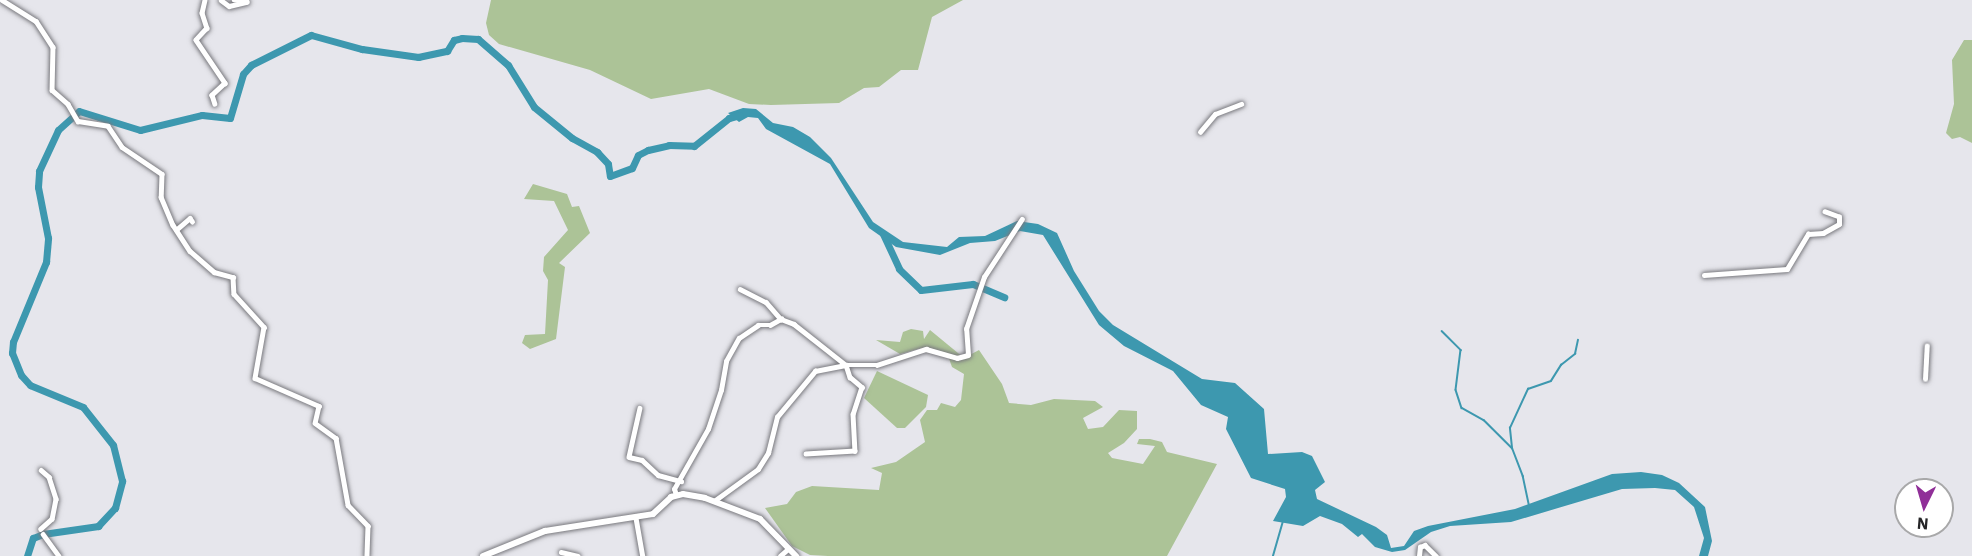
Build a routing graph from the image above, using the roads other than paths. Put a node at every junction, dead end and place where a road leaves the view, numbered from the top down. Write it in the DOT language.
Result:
graph roads {
  1 [pos="2,0"];
  2 [pos="205,0"];
  3 [pos="221,0"];
  4 [pos="234,0"];
  5 [pos="216,104"];
  6 [pos="1241,104"];
  7 [pos="1200,132"];
  8 [pos="1826,212"];
  9 [pos="1022,219"];
  10 [pos="192,221"];
  11 [pos="175,228"];
  12 [pos="1704,275"];
  13 [pos="740,289"];
  14 [pos="781,319"];
  15 [pos="1927,346"];
  16 [pos="846,364"];
  17 [pos="1925,379"];
  18 [pos="640,408"];
  19 [pos="806,454"];
  20 [pos="41,470"];
  21 [pos="681,481"];
  22 [pos="676,495"];
  23 [pos="714,501"];
  24 [pos="636,518"];
  25 [pos="787,550"];
  26 [pos="561,552"];
  27 [pos="488,555"];
  28 [pos="59,556"];
  29 [pos="367,556"];
  30 [pos="578,556"];
  31 [pos="644,556"];
  32 [pos="780,556"];
  33 [pos="796,556"];
  34 [pos="1419,556"];
  35 [pos="1437,556"];
  1 -- 11 [label="street"];
  2 -- 5 [label="street"];
  3 -- 4 [label="street"];
  6 -- 7 [label="street"];
  8 -- 12 [label="street"];
  9 -- 16 [label="street"];
  10 -- 11 [label="street"];
  11 -- 29 [label="street"];
  13 -- 14 [label="street"];
  14 -- 16 [label="street"];
  14 -- 21 [label="street"];
  15 -- 17 [label="street"];
  16 -- 19 [label="street"];
  16 -- 23 [label="street"];
  18 -- 21 [label="street"];
  20 -- 28 [label="street"];
  21 -- 22 [label="street"];
  22 -- 23 [label="main road"];
  22 -- 24 [label="main road"];
  23 -- 25 [label="main road"];
  24 -- 27 [label="main road"];
  24 -- 31 [label="street"];
  25 -- 32 [label="street"];
  25 -- 33 [label="main road"];
  26 -- 30 [label="street"];
  34 -- 35 [label="street"];
}
